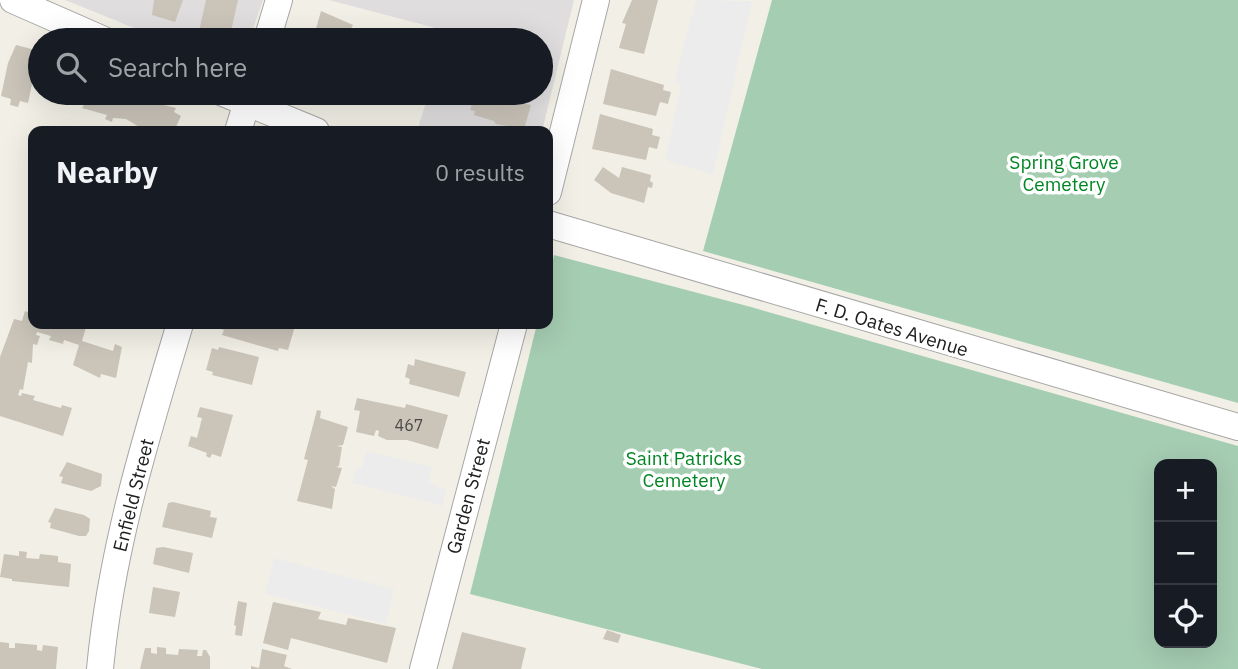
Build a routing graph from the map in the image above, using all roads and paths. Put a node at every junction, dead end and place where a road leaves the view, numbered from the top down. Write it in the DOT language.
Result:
graph roads {
  1 [pos="13,0"];
  2 [pos="279,0"];
  3 [pos="596,0"];
  4 [pos="77,28"];
  5 [pos="271,28"];
  6 [pos="240,105"];
  7 [pos="260,105"];
  8 [pos="239,126"];
  9 [pos="305,126"];
  10 [pos="553,172"];
  11 [pos="553,225"];
  12 [pos="178,329"];
  13 [pos="513,329"];
  14 [pos="1238,427"];
  15 [pos="100,669"];
  16 [pos="423,669"];
  1 -- 4 [label="street"];
  2 -- 5 [label="street"];
  3 -- 10 [label="street"];
  6 -- 8 [label="street"];
  7 -- 9 [label="street"];
  11 -- 14 [label="street, F. D. Oates Avenue"];
  12 -- 15 [label="street, Enfield Street"];
  13 -- 16 [label="street, Garden Street"];
}
